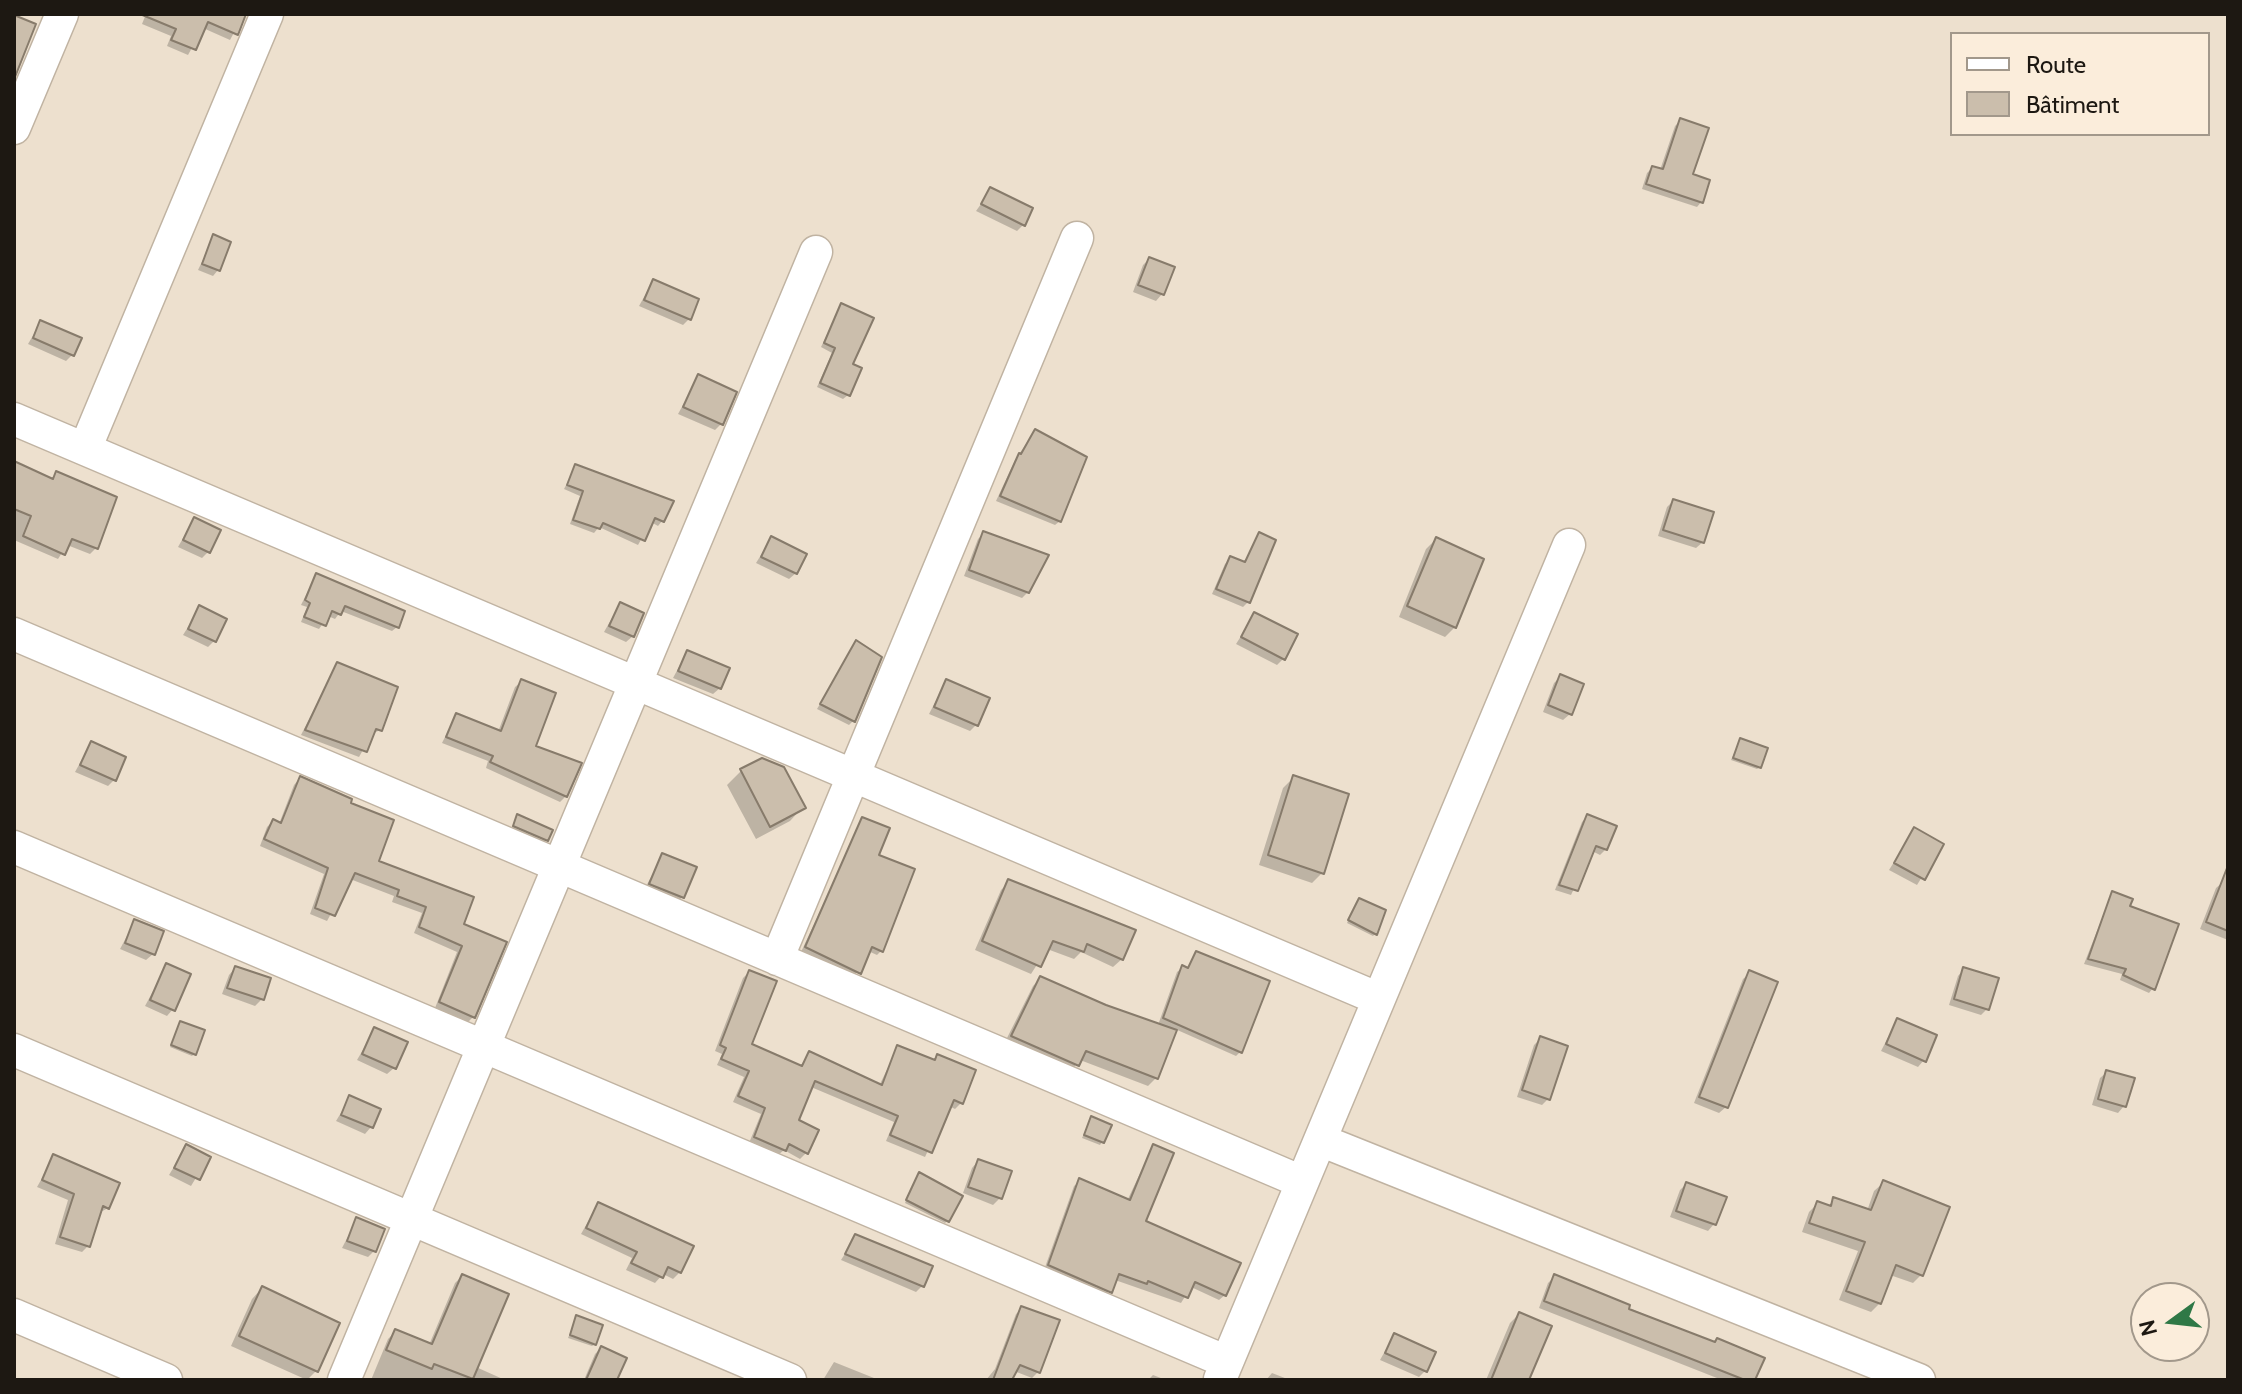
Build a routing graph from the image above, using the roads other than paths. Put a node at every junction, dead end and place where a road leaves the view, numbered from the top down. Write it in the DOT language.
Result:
graph roads {
  1 [pos="62,14"];
  2 [pos="267,14"];
  3 [pos="14,128"];
  4 [pos="1077,238"];
  5 [pos="816,252"];
  6 [pos="14,419"];
  7 [pos="85,449"];
  8 [pos="1569,545"];
  9 [pos="14,634"];
  10 [pos="635,683"];
  11 [pos="853,776"];
  12 [pos="14,847"];
  13 [pos="559,866"];
  14 [pos="777,959"];
  15 [pos="1379,999"];
  16 [pos="484,1046"];
  17 [pos="14,1050"];
  18 [pos="1320,1140"];
  19 [pos="1302,1182"];
  20 [pos="411,1219"];
  21 [pos="14,1315"];
  22 [pos="1223,1371"];
  23 [pos="166,1380"];
  24 [pos="344,1380"];
  25 [pos="790,1380"];
  26 [pos="1919,1380"];
  1 -- 3 [label="street"];
  2 -- 7 [label="street"];
  4 -- 11 [label="street"];
  5 -- 10 [label="street"];
  6 -- 7 [label="street"];
  7 -- 10 [label="street"];
  8 -- 15 [label="street"];
  9 -- 13 [label="street"];
  10 -- 11 [label="street"];
  10 -- 13 [label="street"];
  11 -- 14 [label="street"];
  11 -- 15 [label="street"];
  12 -- 16 [label="street"];
  13 -- 14 [label="street"];
  13 -- 16 [label="street"];
  14 -- 19 [label="street"];
  15 -- 18 [label="street"];
  16 -- 20 [label="street"];
  16 -- 22 [label="street"];
  17 -- 20 [label="street"];
  18 -- 19 [label="street"];
  18 -- 26 [label="street"];
  19 -- 22 [label="street"];
  20 -- 24 [label="street"];
  20 -- 25 [label="street"];
  21 -- 23 [label="street"];
}
